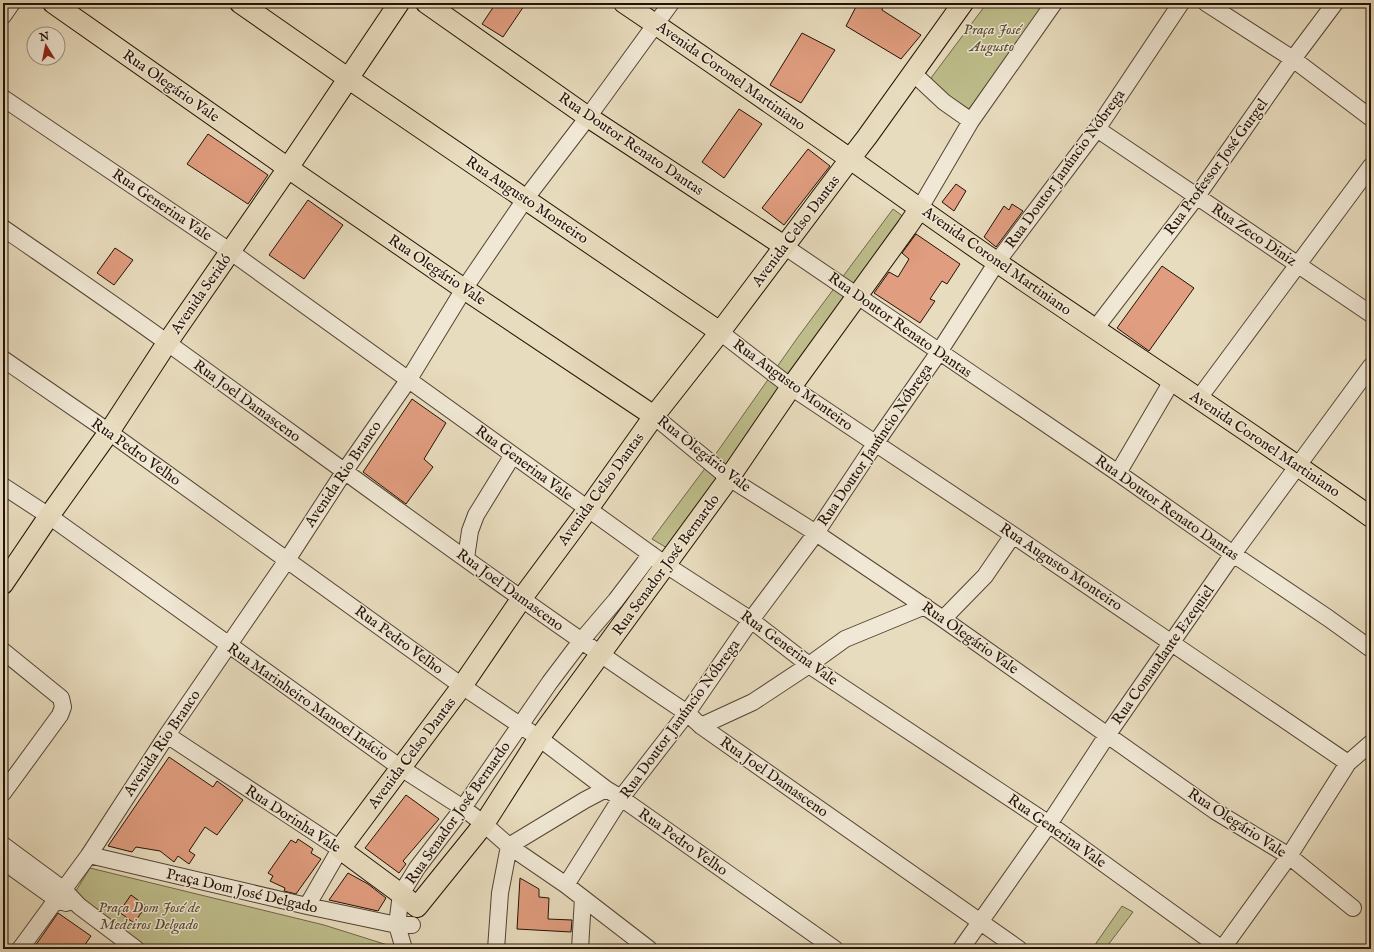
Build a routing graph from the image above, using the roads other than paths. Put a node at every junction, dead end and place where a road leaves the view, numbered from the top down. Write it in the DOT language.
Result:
graph roads {
  1 [pos="12,3"];
  2 [pos="53,3"];
  3 [pos="240,3"];
  4 [pos="399,3"];
  5 [pos="426,3"];
  6 [pos="624,3"];
  7 [pos="671,3"];
  8 [pos="963,3"];
  9 [pos="1054,3"];
  10 [pos="1181,3"];
  11 [pos="1206,3"];
  12 [pos="1335,3"];
  13 [pos="3,16"];
  14 [pos="656,25"];
  15 [pos="1293,58"];
  16 [pos="913,73"];
  17 [pos="349,79"];
  18 [pos="3,98"];
  19 [pos="588,117"];
  20 [pos="1371,118"];
  21 [pos="971,121"];
  22 [pos="1098,129"];
  23 [pos="850,159"];
  24 [pos="1371,166"];
  25 [pos="288,168"];
  26 [pos="1197,196"];
  27 [pos="526,198"];
  28 [pos="920,208"];
  29 [pos="3,228"];
  30 [pos="784,246"];
  31 [pos="231,252"];
  32 [pos="997,262"];
  33 [pos="1298,264"];
  34 [pos="464,289"];
  35 [pos="857,295"];
  36 [pos="1371,314"];
  37 [pos="1094,328"];
  38 [pos="720,332"];
  39 [pos="167,343"];
  40 [pos="938,352"];
  41 [pos="3,359"];
  42 [pos="1371,366"];
  43 [pos="409,379"];
  44 [pos="1172,380"];
  45 [pos="791,388"];
  46 [pos="1199,398"];
  47 [pos="654,416"];
  48 [pos="109,432"];
  49 [pos="875,444"];
  50 [pos="513,455"];
  51 [pos="1298,466"];
  52 [pos="344,472"];
  53 [pos="1118,473"];
  54 [pos="729,478"];
  55 [pos="3,486"];
  56 [pos="588,509"];
  57 [pos="49,516"];
  58 [pos="1371,517"];
  59 [pos="816,533"];
  60 [pos="1013,535"];
  61 [pos="1233,554"];
  62 [pos="466,558"];
  63 [pos="658,559"];
  64 [pos="287,560"];
  65 [pos="3,584"];
  66 [pos="522,598"];
  67 [pos="624,605"];
  68 [pos="925,606"];
  69 [pos="943,619"];
  70 [pos="751,620"];
  71 [pos="581,641"];
  72 [pos="1172,642"];
  73 [pos="228,645"];
  74 [pos="1371,649"];
  75 [pos="3,651"];
  76 [pos="600,654"];
  77 [pos="809,665"];
  78 [pos="550,682"];
  79 [pos="462,686"];
  80 [pos="569,697"];
  81 [pos="687,713"];
  82 [pos="519,725"];
  83 [pos="701,726"];
  84 [pos="1108,734"];
  85 [pos="167,735"];
  86 [pos="539,738"];
  87 [pos="1371,743"];
  88 [pos="1348,763"];
  89 [pos="492,766"];
  90 [pos="401,768"];
  91 [pos="513,779"];
  92 [pos="606,789"];
  93 [pos="3,794"];
  94 [pos="621,798"];
  95 [pos="463,808"];
  96 [pos="484,824"];
  97 [pos="1049,824"];
  98 [pos="509,846"];
  99 [pos="340,849"];
  100 [pos="428,854"];
  101 [pos="6,855"];
  102 [pos="88,855"];
  103 [pos="1289,856"];
  104 [pos="448,869"];
  105 [pos="566,885"];
  106 [pos="401,894"];
  107 [pos="60,895"];
  108 [pos="583,898"];
  109 [pos="307,906"];
  110 [pos="417,907"];
  111 [pos="1353,908"];
  112 [pos="981,922"];
  113 [pos="404,925"];
  114 [pos="20,949"];
  115 [pos="136,949"];
  116 [pos="404,949"];
  117 [pos="496,949"];
  118 [pos="580,949"];
  119 [pos="649,949"];
  120 [pos="835,949"];
  121 [pos="961,949"];
  122 [pos="1019,949"];
  123 [pos="1222,949"];
  1 -- 13 [label="street"];
  2 -- 25 [label="main road, Rua Olegário Vale"];
  3 -- 17 [label="main road, Rua Augusto Monteiro"];
  4 -- 17 [label="main road, Avenida Seridó"];
  5 -- 19 [label="main road, Rua Doutor Renato Dantas"];
  6 -- 14 [label="main road, Avenida Coronel Martiniano"];
  7 -- 14 [label="street, Avenida Rio Branco"];
  8 -- 16 [label="main road, Avenida Celso Dantas"];
  9 -- 21 [label="street, Rua Senador José Bernardo"];
  10 -- 22 [label="street, Rua Doutor Janúncio Nóbrega"];
  11 -- 15 [label="street"];
  12 -- 15 [label="street, Rua Professor José Gurgel"];
  14 -- 19 [label="street, Avenida Rio Branco"];
  14 -- 23 [label="main road, Avenida Coronel Martiniano"];
  15 -- 20 [label="street"];
  15 -- 26 [label="street, Rua Professor José Gurgel"];
  16 -- 21 [label="street"];
  16 -- 23 [label="main road, Avenida Celso Dantas"];
  17 -- 25 [label="main road, Avenida Seridó"];
  17 -- 27 [label="main road, Rua Augusto Monteiro"];
  18 -- 31 [label="street, Rua Generina Vale"];
  19 -- 27 [label="street, Avenida Rio Branco"];
  19 -- 30 [label="main road, Rua Doutor Renato Dantas"];
  21 -- 28 [label="street, Rua Senador José Bernardo"];
  22 -- 26 [label="street, Rua Zeco Diniz"];
  22 -- 32 [label="street, Rua Doutor Janúncio Nóbrega"];
  23 -- 28 [label="main road, Avenida Coronel Martiniano"];
  23 -- 30 [label="main road, Avenida Celso Dantas"];
  24 -- 33 [label="street"];
  25 -- 31 [label="main road, Avenida Seridó"];
  25 -- 34 [label="main road, Rua Olegário Vale"];
  26 -- 33 [label="street, Rua Zeco Diniz"];
  26 -- 37 [label="street, Rua Professor José Gurgel"];
  27 -- 34 [label="street, Avenida Rio Branco"];
  27 -- 38 [label="main road, Rua Augusto Monteiro"];
  28 -- 32 [label="main road, Avenida Coronel Martiniano"];
  28 -- 35 [label="main road, Rua Senador José Bernardo"];
  29 -- 39 [label="street, Rua Joel Damasceno"];
  30 -- 35 [label="street, Rua Doutor Renato Dantas"];
  30 -- 38 [label="main road, Avenida Celso Dantas"];
  31 -- 39 [label="main road, Avenida Seridó"];
  31 -- 43 [label="street, Rua Generina Vale"];
  32 -- 37 [label="main road, Avenida Coronel Martiniano"];
  32 -- 40 [label="street, Rua Doutor Janúncio Nóbrega"];
  33 -- 36 [label="street, Rua Zeco Diniz"];
  33 -- 46 [label="street"];
  34 -- 43 [label="street, Avenida Rio Branco"];
  34 -- 47 [label="main road, Rua Olegário Vale"];
  35 -- 40 [label="street, Rua Doutor Renato Dantas"];
  35 -- 45 [label="main road, Rua Senador José Bernardo"];
  37 -- 44 [label="main road, Avenida Coronel Martiniano"];
  38 -- 45 [label="street, Rua Augusto Monteiro"];
  38 -- 47 [label="main road, Avenida Celso Dantas"];
  39 -- 48 [label="main road, Avenida Seridó"];
  39 -- 52 [label="street, Rua Joel Damasceno"];
  40 -- 49 [label="street, Rua Doutor Janúncio Nóbrega"];
  40 -- 53 [label="street, Rua Doutor Renato Dantas"];
  41 -- 48 [label="street, Rua Pedro Velho"];
  42 -- 51 [label="street, Rua Comandante Ezequiel"];
  43 -- 50 [label="street, Rua Generina Vale"];
  43 -- 52 [label="street, Avenida Rio Branco"];
  44 -- 46 [label="main road, Avenida Coronel Martiniano"];
  44 -- 53 [label="street"];
  45 -- 49 [label="street, Rua Augusto Monteiro"];
  45 -- 54 [label="main road, Rua Senador José Bernardo"];
  46 -- 51 [label="main road, Avenida Coronel Martiniano"];
  47 -- 54 [label="street, Rua Olegário Vale"];
  47 -- 56 [label="main road, Avenida Celso Dantas"];
  48 -- 57 [label="main road, Avenida Seridó"];
  48 -- 64 [label="street, Rua Pedro Velho"];
  49 -- 59 [label="street, Rua Doutor Janúncio Nóbrega"];
  49 -- 60 [label="street, Rua Augusto Monteiro"];
  50 -- 56 [label="street, Rua Generina Vale"];
  50 -- 62 [label="street"];
  51 -- 58 [label="main road, Avenida Coronel Martiniano"];
  51 -- 61 [label="street, Rua Comandante Ezequiel"];
  52 -- 62 [label="street, Rua Joel Damasceno"];
  52 -- 64 [label="street, Avenida Rio Branco"];
  53 -- 61 [label="street, Rua Doutor Renato Dantas"];
  54 -- 59 [label="street, Rua Olegário Vale"];
  54 -- 63 [label="main road, Rua Senador José Bernardo"];
  55 -- 57 [label="street, Rua Marinheiro Manoel Inácio"];
  56 -- 63 [label="street, Rua Generina Vale"];
  56 -- 66 [label="main road, Avenida Celso Dantas"];
  57 -- 65 [label="main road, Avenida Seridó"];
  57 -- 73 [label="street, Rua Marinheiro Manoel Inácio"];
  59 -- 68 [label="street, Rua Olegário Vale"];
  59 -- 70 [label="street, Rua Doutor Janúncio Nóbrega"];
  60 -- 69 [label="street"];
  60 -- 72 [label="street, Rua Augusto Monteiro"];
  61 -- 72 [label="street, Rua Comandante Ezequiel"];
  61 -- 74 [label="street, Rua Doutor Renato Dantas"];
  62 -- 66 [label="street, Rua Joel Damasceno"];
  63 -- 67 [label="main road, Rua Senador José Bernardo"];
  63 -- 70 [label="street, Rua Generina Vale"];
  64 -- 73 [label="street, Avenida Rio Branco"];
  64 -- 79 [label="street, Rua Pedro Velho"];
  66 -- 71 [label="street, Rua Joel Damasceno"];
  66 -- 79 [label="main road, Avenida Celso Dantas"];
  67 -- 71 [label="street, Rua Senador José Bernardo"];
  67 -- 76 [label="main road, Rua Senador José Bernardo"];
  68 -- 69 [label="street, Rua Olegário Vale"];
  68 -- 77 [label="street"];
  69 -- 84 [label="street, Rua Olegário Vale"];
  70 -- 77 [label="street, Rua Generina Vale"];
  70 -- 81 [label="street, Rua Doutor Janúncio Nóbrega"];
  71 -- 76 [label="street, Rua Joel Damasceno"];
  71 -- 78 [label="street, Rua Senador José Bernardo"];
  72 -- 84 [label="street, Rua Comandante Ezequiel"];
  72 -- 88 [label="street, Rua Augusto Monteiro"];
  73 -- 85 [label="street, Avenida Rio Branco"];
  73 -- 90 [label="street, Rua Marinheiro Manoel Inácio"];
  75 -- 93 [label="street"];
  76 -- 80 [label="main road, Rua Senador José Bernardo"];
  76 -- 81 [label="street, Rua Joel Damasceno"];
  77 -- 83 [label="street"];
  77 -- 97 [label="street, Rua Generina Vale"];
  78 -- 80 [label="street"];
  78 -- 82 [label="street, Rua Senador José Bernardo"];
  79 -- 82 [label="street, Rua Pedro Velho"];
  79 -- 90 [label="main road, Avenida Celso Dantas"];
  80 -- 86 [label="main road, Rua Senador José Bernardo"];
  81 -- 83 [label="street, Rua Joel Damasceno"];
  81 -- 94 [label="street, Rua Doutor Janúncio Nóbrega"];
  82 -- 86 [label="street, Rua Pedro Velho"];
  82 -- 89 [label="street, Rua Senador José Bernardo"];
  83 -- 112 [label="street, Rua Joel Damasceno"];
  84 -- 97 [label="street, Rua Comandante Ezequiel"];
  84 -- 103 [label="street, Rua Olegário Vale"];
  85 -- 99 [label="street, Rua Dorinha Vale"];
  85 -- 102 [label="street, Avenida Rio Branco"];
  86 -- 91 [label="main road, Rua Senador José Bernardo"];
  86 -- 92 [label="street, Rua Pedro Velho"];
  87 -- 88 [label="street"];
  88 -- 103 [label="street"];
  89 -- 91 [label="street"];
  89 -- 95 [label="street, Rua Senador José Bernardo"];
  90 -- 95 [label="street, Rua Marinheiro Manoel Inácio"];
  90 -- 99 [label="main road, Avenida Celso Dantas"];
  91 -- 96 [label="main road, Rua Senador José Bernardo"];
  92 -- 94 [label="street, Rua Pedro Velho"];
  92 -- 98 [label="street"];
  94 -- 105 [label="street, Rua Doutor Janúncio Nóbrega"];
  94 -- 120 [label="street, Rua Pedro Velho"];
  95 -- 96 [label="street, Rua Marinheiro Manoel Inácio"];
  95 -- 100 [label="street, Rua Senador José Bernardo"];
  96 -- 98 [label="street, Rua Marinheiro Manoel Inácio"];
  96 -- 104 [label="main road, Rua Senador José Bernardo"];
  97 -- 112 [label="street, Rua Comandante Ezequiel"];
  97 -- 123 [label="street, Rua Generina Vale"];
  98 -- 105 [label="street, Rua Marinheiro Manoel Inácio"];
  98 -- 117 [label="street"];
  99 -- 106 [label="main road, Rua Dorinha Vale"];
  99 -- 109 [label="street, Avenida Celso Dantas"];
  100 -- 104 [label="street"];
  100 -- 106 [label="street, Rua Senador José Bernardo"];
  101 -- 107 [label="street"];
  102 -- 107 [label="street, Avenida Rio Branco"];
  102 -- 109 [label="street, Praça Dom José Delgado"];
  103 -- 111 [label="street, Rua Olegário Vale"];
  103 -- 123 [label="street"];
  104 -- 110 [label="main road, Rua Senador José Bernardo"];
  105 -- 108 [label="street, Rua Marinheiro Manoel Inácio"];
  106 -- 110 [label="main road, Rua Dorinha Vale"];
  106 -- 113 [label="street, Rua Senador José Bernardo"];
  107 -- 114 [label="street, Avenida Rio Branco"];
  107 -- 115 [label="street"];
  108 -- 118 [label="street"];
  108 -- 119 [label="street, Rua Marinheiro Manoel Inácio"];
  109 -- 113 [label="street, Praça Dom José Delgado"];
  110 -- 113 [label="street, Rua Senador José Bernardo"];
  112 -- 121 [label="street, Rua Comandante Ezequiel"];
  112 -- 122 [label="street, Rua Joel Damasceno"];
  113 -- 116 [label="street, Rua Senador José Bernardo"];
}
